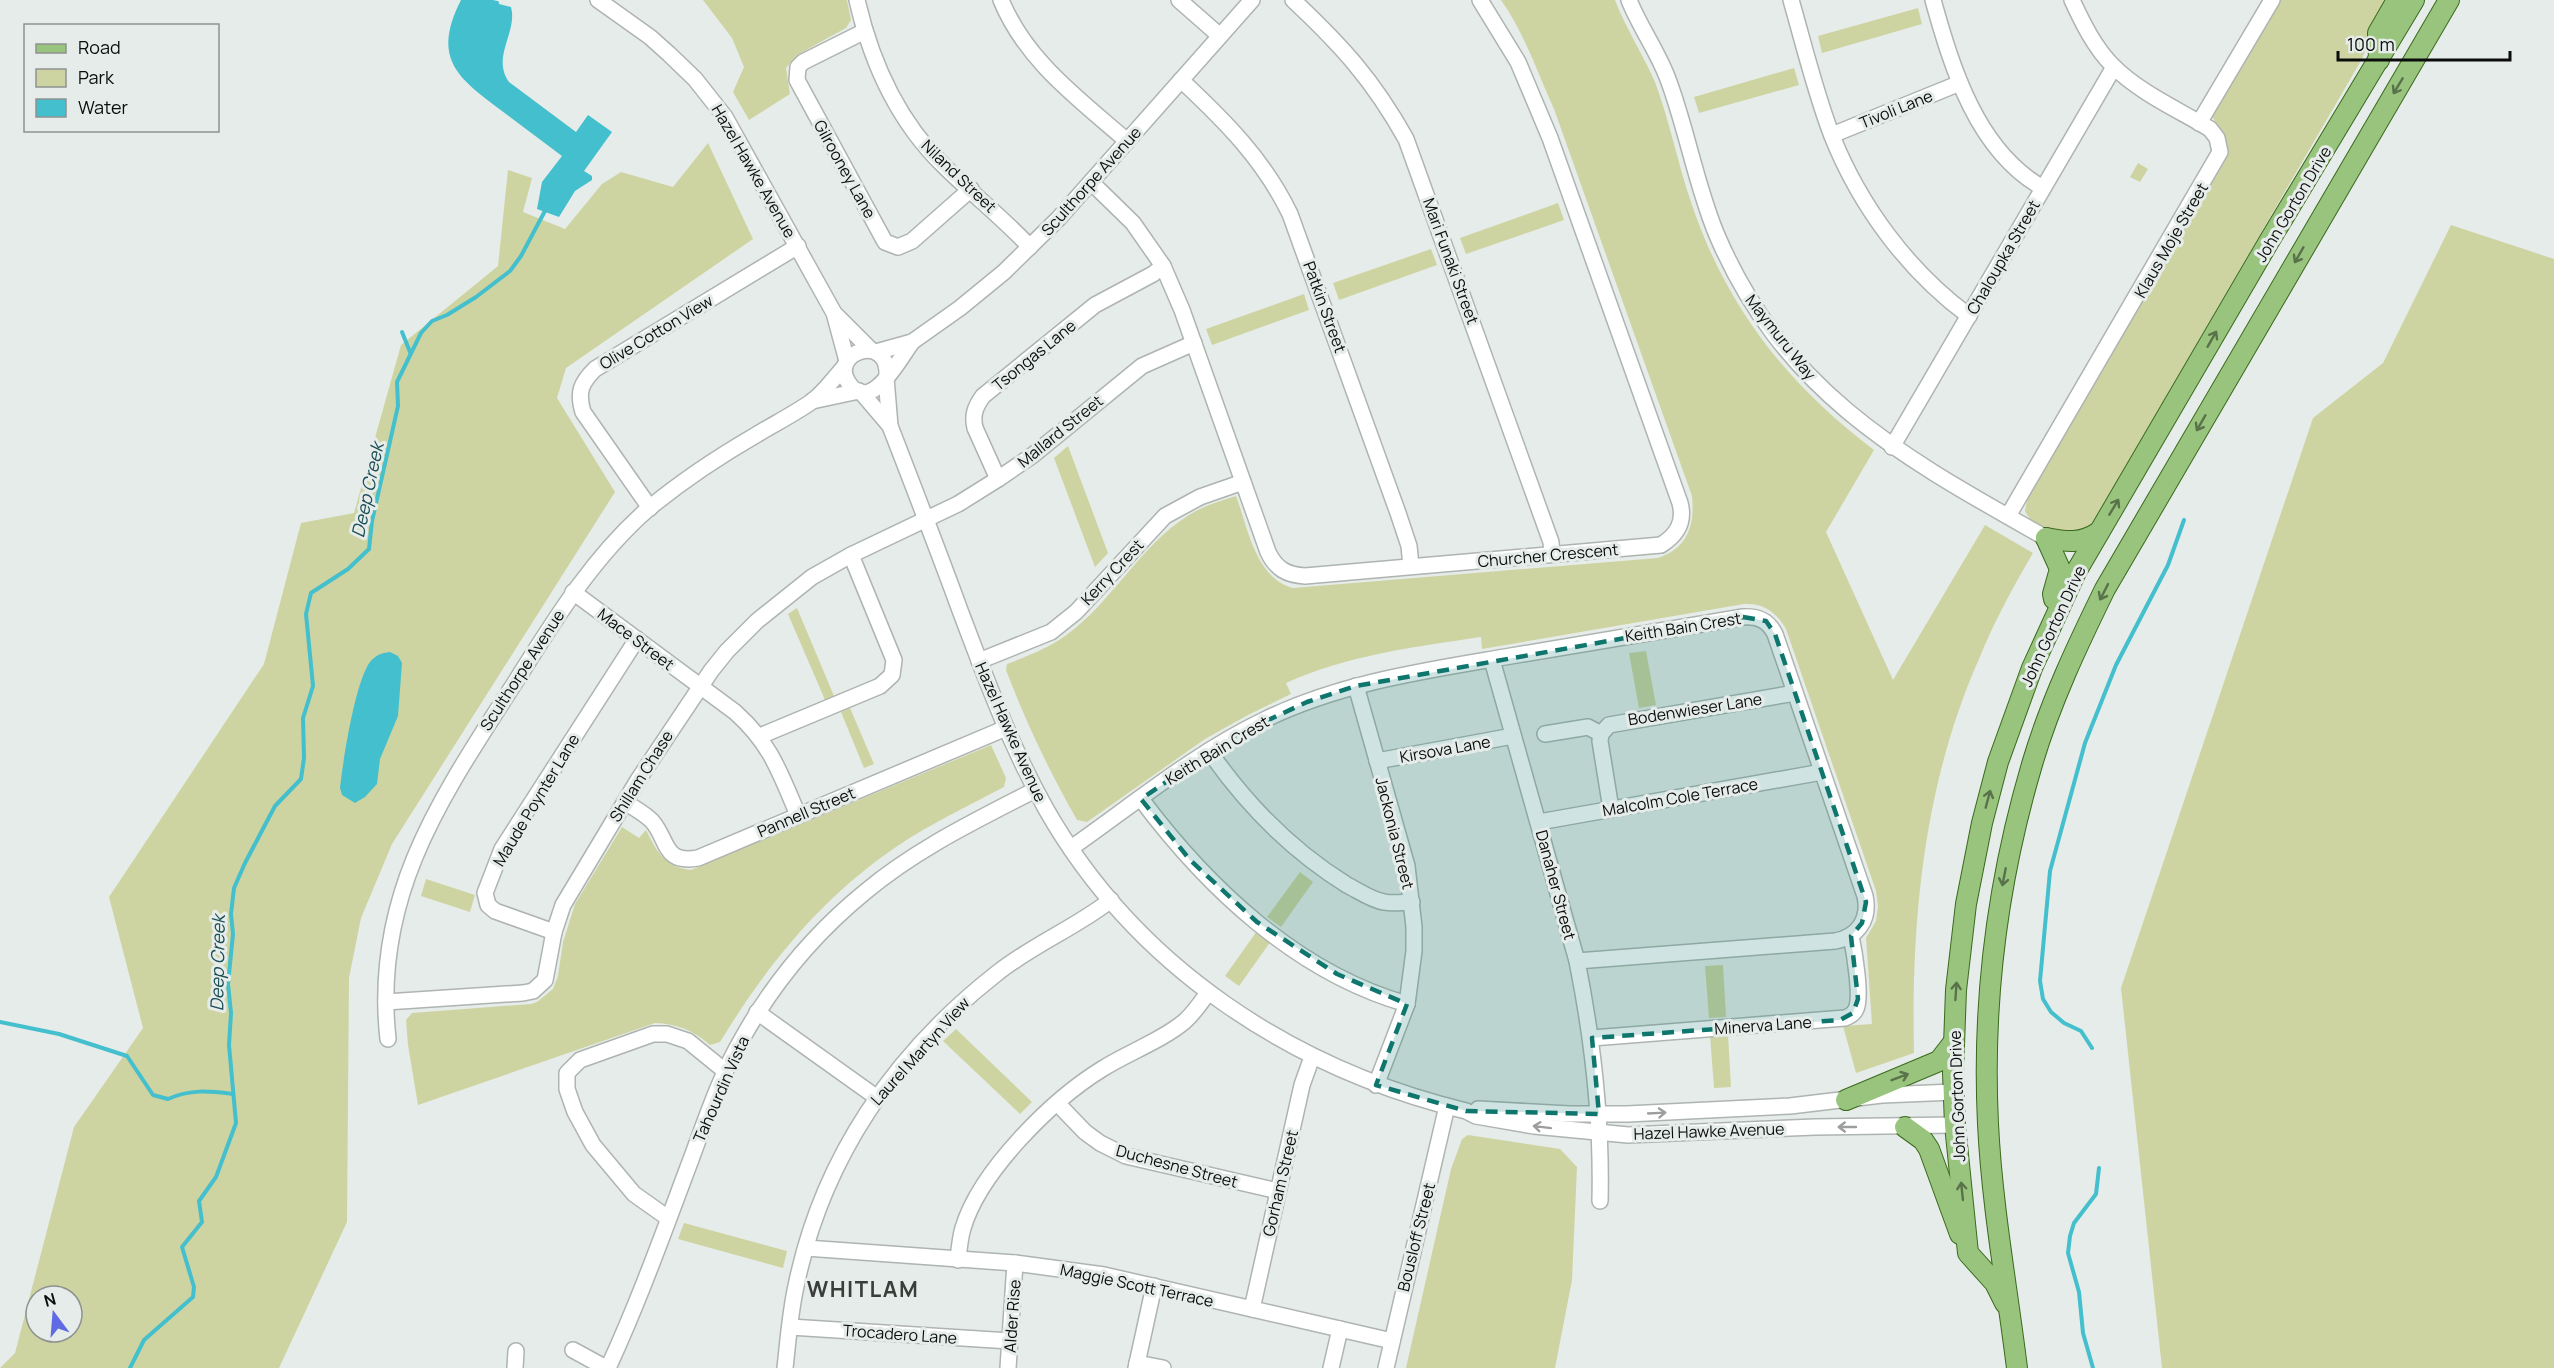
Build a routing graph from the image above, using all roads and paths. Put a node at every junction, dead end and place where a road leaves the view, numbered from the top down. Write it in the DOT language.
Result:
graph roads {
  1 [pos="598,0"];
  2 [pos="857,0"];
  3 [pos="1001,0"];
  4 [pos="1179,0"];
  5 [pos="1252,0"];
  6 [pos="1293,0"];
  7 [pos="1480,0"];
  8 [pos="1629,0"];
  9 [pos="1791,0"];
  10 [pos="1933,0"];
  11 [pos="2072,0"];
  12 [pos="2272,0"];
  13 [pos="2397,0"];
  14 [pos="2414,0"];
  15 [pos="2449,0"];
  16 [pos="865,30"];
  17 [pos="1220,36"];
  18 [pos="2379,60"];
  19 [pos="2114,67"];
  20 [pos="1181,80"];
  21 [pos="1960,83"];
  22 [pos="2199,123"];
  23 [pos="1832,135"];
  24 [pos="1127,141"];
  25 [pos="1091,182"];
  26 [pos="2043,188"];
  27 [pos="971,189"];
  28 [pos="798,246"];
  29 [pos="1030,247"];
  30 [pos="1163,266"];
  31 [pos="834,313"];
  32 [pos="1969,315"];
  33 [pos="912,342"];
  34 [pos="1194,343"];
  35 [pos="873,351"];
  36 [pos="846,363"];
  37 [pos="887,377"];
  38 [pos="860,392"];
  39 [pos="813,401"];
  40 [pos="890,426"];
  41 [pos="1892,447"];
  42 [pos="998,479"];
  43 [pos="1243,482"];
  44 [pos="650,508"];
  45 [pos="2008,516"];
  46 [pos="926,520"];
  47 [pos="2099,532"];
  48 [pos="2046,538"];
  49 [pos="1552,554"];
  50 [pos="851,555"];
  51 [pos="1412,567"];
  52 [pos="573,592"];
  53 [pos="2056,614"];
  54 [pos="637,639"];
  55 [pos="1492,660"];
  56 [pos="980,661"];
  57 [pos="700,686"];
  58 [pos="1356,686"];
  59 [pos="1795,693"];
  60 [pos="1006,728"];
  61 [pos="1545,734"];
  62 [pos="1601,734"];
  63 [pos="760,736"];
  64 [pos="1514,736"];
  65 [pos="1209,751"];
  66 [pos="1377,761"];
  67 [pos="1822,772"];
  68 [pos="1035,790"];
  69 [pos="1141,799"];
  70 [pos="625,802"];
  71 [pos="1611,809"];
  72 [pos="798,815"];
  73 [pos="1539,822"];
  74 [pos="1071,848"];
  75 [pos="1111,900"];
  76 [pos="1412,902"];
  77 [pos="554,932"];
  78 [pos="1851,936"];
  79 [pos="1577,961"];
  80 [pos="1208,993"];
  81 [pos="386,1002"];
  82 [pos="1407,1004"];
  83 [pos="757,1012"];
  84 [pos="1592,1038"];
  85 [pos="388,1039"];
  86 [pos="1953,1043"];
  87 [pos="1312,1057"];
  88 [pos="725,1071"];
  89 [pos="1376,1085"];
  90 [pos="1988,1090"];
  91 [pos="1954,1092"];
  92 [pos="876,1097"];
  93 [pos="1846,1100"];
  94 [pos="1058,1103"];
  95 [pos="1447,1106"];
  96 [pos="1466,1111"];
  97 [pos="1599,1114"];
  98 [pos="1988,1124"];
  99 [pos="1955,1125"];
  100 [pos="1905,1127"];
  101 [pos="1600,1134"];
  102 [pos="1278,1191"];
  103 [pos="1600,1201"];
  104 [pos="668,1218"];
  105 [pos="806,1248"];
  106 [pos="1968,1253"];
  107 [pos="958,1260"];
  108 [pos="1015,1263"];
  109 [pos="1154,1286"];
  110 [pos="1252,1309"];
  111 [pos="2011,1319"];
  112 [pos="790,1327"];
  113 [pos="1340,1329"];
  114 [pos="1010,1341"];
  115 [pos="1392,1341"];
  116 [pos="573,1350"];
  117 [pos="516,1352"];
  118 [pos="1137,1365"];
  119 [pos="514,1368"];
  120 [pos="607,1368"];
  121 [pos="785,1368"];
  122 [pos="1008,1368"];
  123 [pos="1163,1368"];
  124 [pos="1331,1368"];
  125 [pos="1386,1368"];
  126 [pos="2017,1368"];
  1 -- 28 [label="street, Hazel Hawke Avenue"];
  2 -- 16 [label="street, Niland Street"];
  3 -- 24 [label="street"];
  4 -- 17 [label="street"];
  5 -- 17 [label="street, Sculthorpe Avenue"];
  6 -- 49 [label="street, Mari Funaki Street"];
  7 -- 49 [label="street, Churcher Crescent"];
  8 -- 41 [label="street, Maymuru Way"];
  9 -- 23 [label="street"];
  10 -- 21 [label="street"];
  11 -- 19 [label="street, Klaus Moje Street"];
  12 -- 22 [label="street"];
  13 -- 18 [label="main road"];
  14 -- 18 [label="main road, John Gorton Drive"];
  15 -- 90 [label="main road, John Gorton Drive, one-way"];
  16 -- 27 [label="street, Niland Street"];
  16 -- 27 [label="street, Gilrooney Lane"];
  17 -- 20 [label="street, Sculthorpe Avenue"];
  47 -- 18 [label="main road, John Gorton Drive, one-way"];
  19 -- 22 [label="street, Klaus Moje Street"];
  19 -- 26 [label="street, Chaloupka Street"];
  20 -- 24 [label="street, Sculthorpe Avenue"];
  20 -- 51 [label="street, Patkin Street"];
  21 -- 23 [label="street, Tivoli Lane"];
  21 -- 26 [label="street"];
  22 -- 45 [label="street, Klaus Moje Street"];
  23 -- 32 [label="street"];
  24 -- 25 [label="street, Sculthorpe Avenue"];
  25 -- 29 [label="street, Sculthorpe Avenue"];
  25 -- 30 [label="street, Churcher Crescent"];
  26 -- 32 [label="street, Chaloupka Street"];
  27 -- 29 [label="street, Niland Street"];
  28 -- 31 [label="street, Hazel Hawke Avenue"];
  28 -- 44 [label="street, Olive Cotton View"];
  29 -- 33 [label="street, Sculthorpe Avenue"];
  30 -- 34 [label="street, Churcher Crescent"];
  30 -- 42 [label="street, Tsongas Lane"];
  31 -- 35 [label="street, Hazel Hawke Avenue"];
  31 -- 36 [label="street, Hazel Hawke Avenue"];
  32 -- 41 [label="street, Chaloupka Street"];
  33 -- 35 [label="street, Sculthorpe Avenue"];
  33 -- 37 [label="street, Sculthorpe Avenue"];
  34 -- 42 [label="street, Mallard Street"];
  34 -- 43 [label="street, Churcher Crescent"];
  35 -- 36 [label="street"];
  35 -- 37 [label="street"];
  36 -- 38 [label="street"];
  36 -- 39 [label="street, Sculthorpe Avenue"];
  37 -- 38 [label="street"];
  37 -- 40 [label="street, Hazel Hawke Avenue"];
  38 -- 39 [label="street, Sculthorpe Avenue"];
  38 -- 40 [label="street, Hazel Hawke Avenue"];
  39 -- 44 [label="street, Sculthorpe Avenue"];
  40 -- 46 [label="street, Hazel Hawke Avenue"];
  41 -- 45 [label="street, Maymuru Way"];
  42 -- 46 [label="street, Mallard Street"];
  43 -- 51 [label="street, Churcher Crescent"];
  43 -- 56 [label="street, Kerry Crest"];
  44 -- 52 [label="street, Sculthorpe Avenue"];
  45 -- 48 [label="street, Maymuru Way"];
  46 -- 50 [label="street, Shillam Chase"];
  46 -- 56 [label="street, Hazel Hawke Avenue"];
  47 -- 48 [label="main road"];
  47 -- 53 [label="main road, John Gorton Drive"];
  48 -- 53 [label="main road"];
  49 -- 51 [label="street, Churcher Crescent"];
  50 -- 57 [label="street, Shillam Chase"];
  50 -- 63 [label="street"];
  52 -- 54 [label="street, Mace Street"];
  52 -- 81 [label="street, Sculthorpe Avenue"];
  86 -- 53 [label="main road, John Gorton Drive, one-way"];
  54 -- 57 [label="street, Mace Street"];
  54 -- 77 [label="street, Maude Poynter Lane"];
  55 -- 58 [label="street, Keith Bain Crest"];
  55 -- 59 [label="street, Keith Bain Crest"];
  55 -- 64 [label="street, Danaher Street"];
  56 -- 60 [label="street, Hazel Hawke Avenue"];
  57 -- 63 [label="street, Mace Street"];
  57 -- 70 [label="street, Shillam Chase"];
  58 -- 65 [label="street, Keith Bain Crest"];
  58 -- 66 [label="street, Jackonia Street"];
  59 -- 62 [label="street, Bodenwieser Lane"];
  59 -- 67 [label="street, Keith Bain Crest"];
  60 -- 68 [label="street, Hazel Hawke Avenue"];
  60 -- 72 [label="street, Pannell Street"];
  61 -- 62 [label="street"];
  62 -- 71 [label="street"];
  63 -- 72 [label="street, Mace Street"];
  64 -- 66 [label="street, Kirsova Lane"];
  64 -- 73 [label="street, Danaher Street"];
  65 -- 69 [label="street, Keith Bain Crest"];
  65 -- 76 [label="street"];
  66 -- 76 [label="street, Jackonia Street"];
  67 -- 71 [label="street, Malcolm Cole Terrace"];
  67 -- 78 [label="street, Keith Bain Crest"];
  68 -- 74 [label="street, Hazel Hawke Avenue"];
  68 -- 83 [label="street, Tahourdin Vista"];
  69 -- 74 [label="street, Keith Bain Crest"];
  69 -- 82 [label="street"];
  70 -- 72 [label="street, Pannell Street"];
  70 -- 77 [label="street, Shillam Chase"];
  71 -- 73 [label="street, Malcolm Cole Terrace"];
  73 -- 79 [label="street, Danaher Street"];
  74 -- 75 [label="street, Hazel Hawke Avenue"];
  75 -- 80 [label="street, Hazel Hawke Avenue"];
  75 -- 92 [label="street, Laurel Martyn View"];
  76 -- 82 [label="street, Jackonia Street"];
  77 -- 81 [label="street, Shillam Chase"];
  78 -- 79 [label="street"];
  78 -- 84 [label="street, Minerva Lane"];
  79 -- 84 [label="street, Danaher Street"];
  80 -- 87 [label="street, Hazel Hawke Avenue"];
  80 -- 94 [label="street"];
  81 -- 85 [label="street, Sculthorpe Avenue"];
  82 -- 89 [label="street, Jackonia Street"];
  83 -- 88 [label="street, Tahourdin Vista"];
  83 -- 92 [label="street"];
  84 -- 97 [label="street, Danaher Street"];
  86 -- 91 [label="main road, John Gorton Drive"];
  93 -- 86 [label="main road, one-way"];
  87 -- 89 [label="street, Hazel Hawke Avenue"];
  87 -- 102 [label="street, Gorham Street"];
  88 -- 104 [label="street, Tahourdin Vista"];
  88 -- 104 [label="street"];
  89 -- 95 [label="street, Hazel Hawke Avenue"];
  90 -- 91 [label="main road"];
  90 -- 98 [label="main road, John Gorton Drive"];
  91 -- 93 [label="street, Hazel Hawke Avenue"];
  91 -- 99 [label="main road, John Gorton Drive"];
  92 -- 105 [label="street, Laurel Martyn View"];
  97 -- 93 [label="street, Hazel Hawke Avenue, one-way"];
  94 -- 102 [label="street, Duchesne Street"];
  94 -- 107 [label="street"];
  95 -- 96 [label="street, Hazel Hawke Avenue"];
  95 -- 115 [label="street, Bousloff Street"];
  96 -- 97 [label="street, Hazel Hawke Avenue"];
  101 -- 96 [label="street, Hazel Hawke Avenue, one-way"];
  97 -- 101 [label="street, Danaher Street"];
  98 -- 99 [label="main road"];
  98 -- 111 [label="main road, John Gorton Drive"];
  99 -- 100 [label="street, Hazel Hawke Avenue"];
  106 -- 99 [label="main road, John Gorton Drive, one-way"];
  100 -- 101 [label="street, Hazel Hawke Avenue, one-way"];
  100 -- 106 [label="main road"];
  101 -- 103 [label="street, Danaher Street"];
  102 -- 110 [label="street, Gorham Street"];
  104 -- 120 [label="street, Tahourdin Vista"];
  105 -- 107 [label="street, Maggie Scott Terrace"];
  105 -- 112 [label="street, Laurel Martyn View"];
  106 -- 111 [label="main road, John Gorton Drive"];
  107 -- 108 [label="street, Maggie Scott Terrace"];
  108 -- 109 [label="street, Maggie Scott Terrace"];
  108 -- 114 [label="street, Alder Rise"];
  109 -- 110 [label="street, Maggie Scott Terrace"];
  109 -- 118 [label="street"];
  110 -- 113 [label="street, Maggie Scott Terrace"];
  111 -- 126 [label="main road, John Gorton Drive"];
  112 -- 114 [label="street, Trocadero Lane"];
  112 -- 121 [label="street, Laurel Martyn View"];
  113 -- 115 [label="street, Maggie Scott Terrace"];
  113 -- 124 [label="street"];
  114 -- 122 [label="street, Alder Rise"];
  115 -- 125 [label="street, Bousloff Street"];
  116 -- 120 [label="street"];
  117 -- 119 [label="street"];
  118 -- 123 [label="street"];
}
